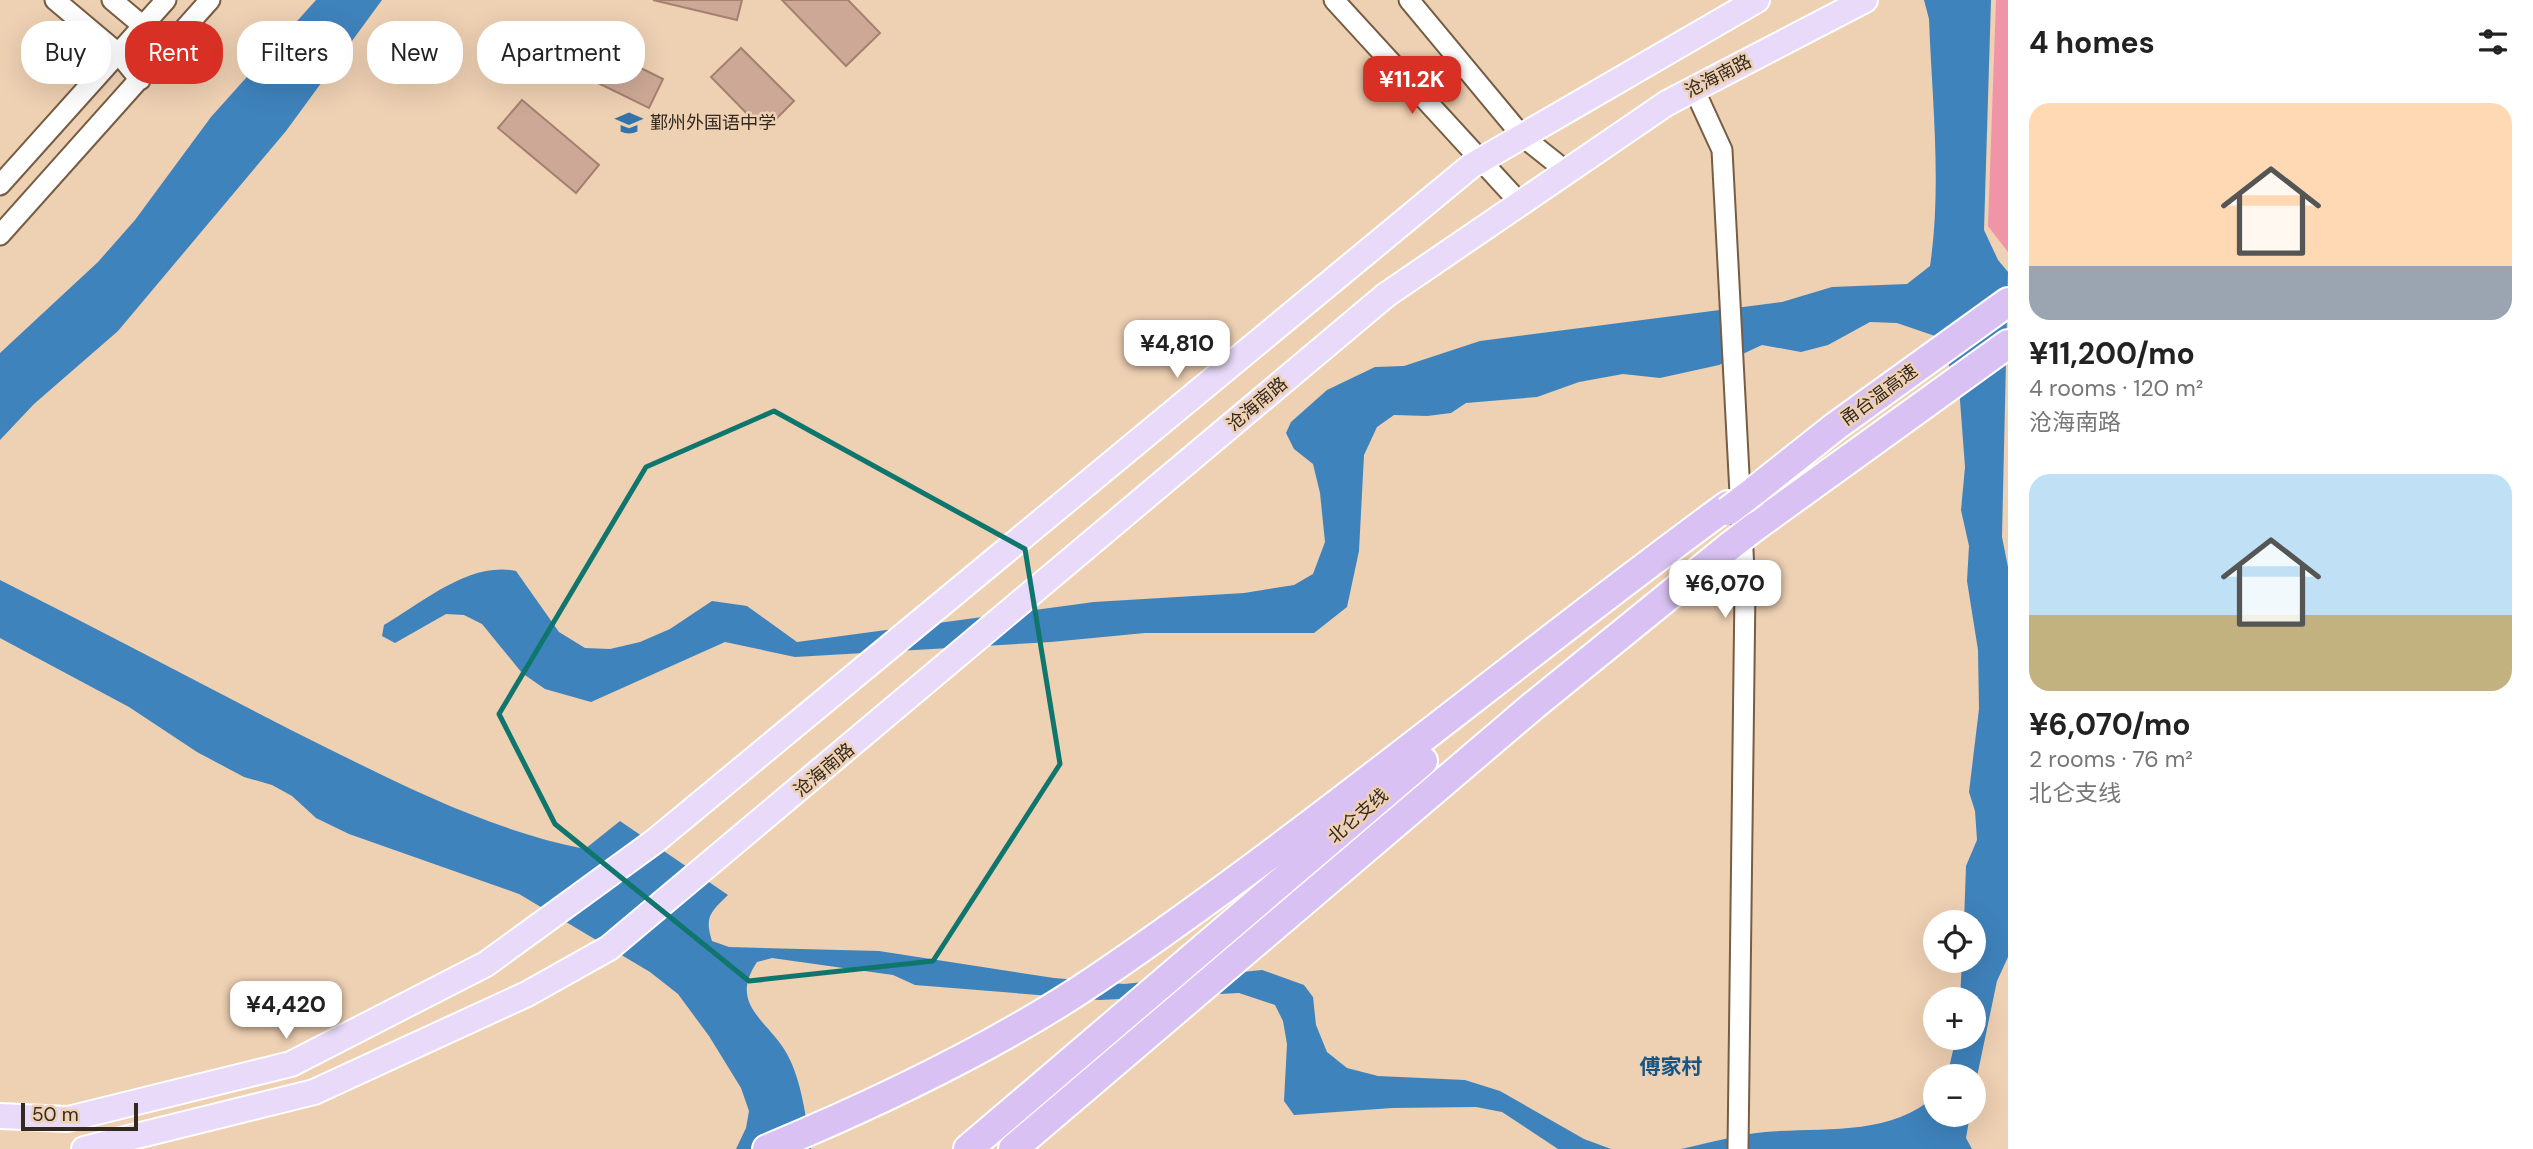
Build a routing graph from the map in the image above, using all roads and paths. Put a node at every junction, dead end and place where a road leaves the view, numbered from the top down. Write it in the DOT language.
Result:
graph roads {
  1 [pos="55,0"];
  2 [pos="112,0"];
  3 [pos="166,0"];
  4 [pos="210,0"];
  5 [pos="1334,0"];
  6 [pos="1409,0"];
  7 [pos="1757,0"];
  8 [pos="1866,0"];
  9 [pos="136,21"];
  10 [pos="147,21"];
  11 [pos="192,21"];
  12 [pos="125,45"];
  13 [pos="118,53"];
  14 [pos="125,62"];
  15 [pos="135,84"];
  16 [pos="1694,89"];
  17 [pos="1522,136"];
  18 [pos="1480,161"];
  19 [pos="1566,172"];
  20 [pos="0,185"];
  21 [pos="1520,203"];
  22 [pos="0,234"];
  23 [pos="2008,302"];
  24 [pos="2008,344"];
  25 [pos="1754,488"];
  26 [pos="1728,508"];
  27 [pos="1755,526"];
  28 [pos="1533,706"];
  29 [pos="0,1116"];
  30 [pos="85,1149"];
  31 [pos="767,1149"];
  32 [pos="968,1149"];
  33 [pos="1013,1149"];
  34 [pos="1042,1149"];
  35 [pos="1738,1149"];
  1 -- 13 [label="street"];
  2 -- 9 [label="street"];
  3 -- 10 [label="street"];
  4 -- 11 [label="street"];
  5 -- 18 [label="street"];
  6 -- 17 [label="street"];
  7 -- 17 [label="main road"];
  8 -- 16 [label="main road, 沧海南路"];
  12 -- 13 [label="street"];
  13 -- 14 [label="street"];
  13 -- 20 [label="street"];
  15 -- 22 [label="street"];
  16 -- 19 [label="main road, 沧海南路"];
  16 -- 35 [label="street"];
  17 -- 18 [label="main road"];
  17 -- 19 [label="street"];
  18 -- 21 [label="street"];
  18 -- 29 [label="main road"];
  19 -- 21 [label="main road, 沧海南路"];
  21 -- 30 [label="main road, 沧海南路"];
  23 -- 25 [label="highway, 甬台温高速"];
  24 -- 27 [label="highway, 甬台温高速"];
  25 -- 26 [label="highway, 北仑支线, bridge"];
  26 -- 31 [label="highway"];
  26 -- 32 [label="highway, 北仑支线"];
  27 -- 28 [label="highway, 北仑支线, bridge"];
  28 -- 33 [label="highway, 北仑支线"];
  28 -- 34 [label="highway"];
}
